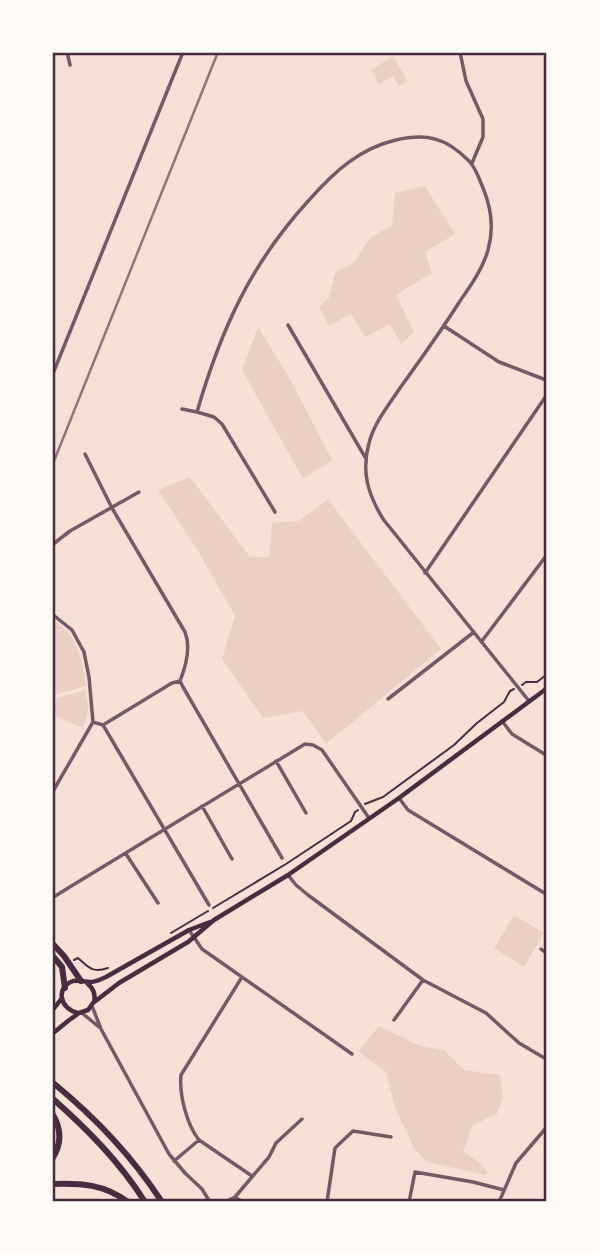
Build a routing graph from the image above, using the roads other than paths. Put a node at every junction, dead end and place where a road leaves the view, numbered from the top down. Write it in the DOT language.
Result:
graph roads {
  1 [pos="67,52"];
  2 [pos="183,52"];
  3 [pos="460,52"];
  4 [pos="70,65"];
  5 [pos="472,163"];
  6 [pos="288,325"];
  7 [pos="444,326"];
  8 [pos="52,376"];
  9 [pos="547,380"];
  10 [pos="547,396"];
  11 [pos="182,409"];
  12 [pos="197,412"];
  13 [pos="85,454"];
  14 [pos="366,458"];
  15 [pos="139,492"];
  16 [pos="112,508"];
  17 [pos="275,512"];
  18 [pos="52,545"];
  19 [pos="547,556"];
  20 [pos="425,573"];
  21 [pos="52,614"];
  22 [pos="474,632"];
  23 [pos="482,641"];
  24 [pos="180,681"];
  25 [pos="547,689"];
  26 [pos="388,699"];
  27 [pos="529,701"];
  28 [pos="502,721"];
  29 [pos="93,722"];
  30 [pos="103,725"];
  31 [pos="547,755"];
  32 [pos="276,761"];
  33 [pos="238,783"];
  34 [pos="52,793"];
  35 [pos="399,798"];
  36 [pos="202,806"];
  37 [pos="306,813"];
  38 [pos="369,818"];
  39 [pos="164,830"];
  40 [pos="126,854"];
  41 [pos="282,858"];
  42 [pos="232,859"];
  43 [pos="288,875"];
  44 [pos="547,894"];
  45 [pos="52,898"];
  46 [pos="158,903"];
  47 [pos="209,905"];
  48 [pos="214,920"];
  49 [pos="189,930"];
  50 [pos="194,938"];
  51 [pos="52,943"];
  52 [pos="541,949"];
  53 [pos="547,953"];
  54 [pos="52,955"];
  55 [pos="242,977"];
  56 [pos="423,980"];
  57 [pos="84,981"];
  58 [pos="65,988"];
  59 [pos="62,997"];
  60 [pos="93,1004"];
  61 [pos="52,1011"];
  62 [pos="80,1013"];
  63 [pos="394,1020"];
  64 [pos="101,1028"];
  65 [pos="52,1034"];
  66 [pos="352,1054"];
  67 [pos="547,1059"];
  68 [pos="52,1082"];
  69 [pos="52,1098"];
  70 [pos="52,1113"];
  71 [pos="302,1119"];
  72 [pos="547,1128"];
  73 [pos="391,1137"];
  74 [pos="199,1140"];
  75 [pos="52,1159"];
  76 [pos="174,1161"];
  77 [pos="252,1176"];
  78 [pos="52,1184"];
  79 [pos="504,1191"];
  80 [pos="235,1197"];
  81 [pos="128,1202"];
  82 [pos="145,1202"];
  83 [pos="162,1202"];
  84 [pos="210,1202"];
  85 [pos="225,1202"];
  86 [pos="242,1202"];
  87 [pos="327,1202"];
  88 [pos="409,1202"];
  89 [pos="499,1202"];
  1 -- 4 [label="street"];
  2 -- 8 [label="street"];
  3 -- 5 [label="street"];
  5 -- 7 [label="street"];
  5 -- 12 [label="street"];
  6 -- 14 [label="street"];
  7 -- 9 [label="street"];
  7 -- 14 [label="street"];
  10 -- 20 [label="street"];
  11 -- 12 [label="street"];
  12 -- 17 [label="street"];
  13 -- 16 [label="street"];
  14 -- 20 [label="street"];
  15 -- 16 [label="street"];
  16 -- 18 [label="street"];
  16 -- 24 [label="street"];
  19 -- 23 [label="street"];
  20 -- 22 [label="street"];
  21 -- 29 [label="street"];
  22 -- 23 [label="street"];
  22 -- 26 [label="street"];
  23 -- 27 [label="street"];
  24 -- 30 [label="street"];
  24 -- 33 [label="street"];
  25 -- 27 [label="main road"];
  27 -- 28 [label="main road"];
  28 -- 31 [label="street"];
  28 -- 35 [label="main road"];
  29 -- 30 [label="street"];
  29 -- 34 [label="street"];
  30 -- 39 [label="street"];
  32 -- 33 [label="street"];
  32 -- 37 [label="street"];
  32 -- 38 [label="street"];
  33 -- 36 [label="street"];
  33 -- 41 [label="street"];
  35 -- 38 [label="main road"];
  35 -- 44 [label="street"];
  36 -- 39 [label="street"];
  36 -- 42 [label="street"];
  38 -- 43 [label="main road"];
  39 -- 40 [label="street"];
  39 -- 47 [label="street"];
  40 -- 45 [label="street"];
  40 -- 46 [label="street"];
  43 -- 48 [label="main road"];
  43 -- 56 [label="street"];
  48 -- 49 [label="main road"];
  48 -- 50 [label="main road"];
  49 -- 50 [label="street"];
  49 -- 57 [label="main road"];
  50 -- 55 [label="street"];
  50 -- 60 [label="main road"];
  51 -- 57 [label="highway"];
  52 -- 53 [label="street"];
  54 -- 58 [label="highway"];
  55 -- 66 [label="street"];
  55 -- 74 [label="street"];
  56 -- 63 [label="street"];
  56 -- 67 [label="street"];
  57 -- 58 [label="main road"];
  57 -- 60 [label="main road"];
  58 -- 59 [label="main road"];
  59 -- 61 [label="main road"];
  59 -- 62 [label="main road"];
  60 -- 62 [label="main road"];
  60 -- 64 [label="street"];
  62 -- 64 [label="street"];
  62 -- 65 [label="main road"];
  64 -- 76 [label="street"];
  68 -- 83 [label="highway"];
  69 -- 82 [label="highway"];
  70 -- 75 [label="highway"];
  71 -- 77 [label="street"];
  72 -- 79 [label="street"];
  73 -- 87 [label="street"];
  74 -- 76 [label="street"];
  74 -- 77 [label="street"];
  76 -- 84 [label="street"];
  77 -- 80 [label="street"];
  78 -- 81 [label="highway"];
  79 -- 88 [label="street"];
  79 -- 89 [label="street"];
  80 -- 85 [label="street"];
  80 -- 86 [label="street"];
}
